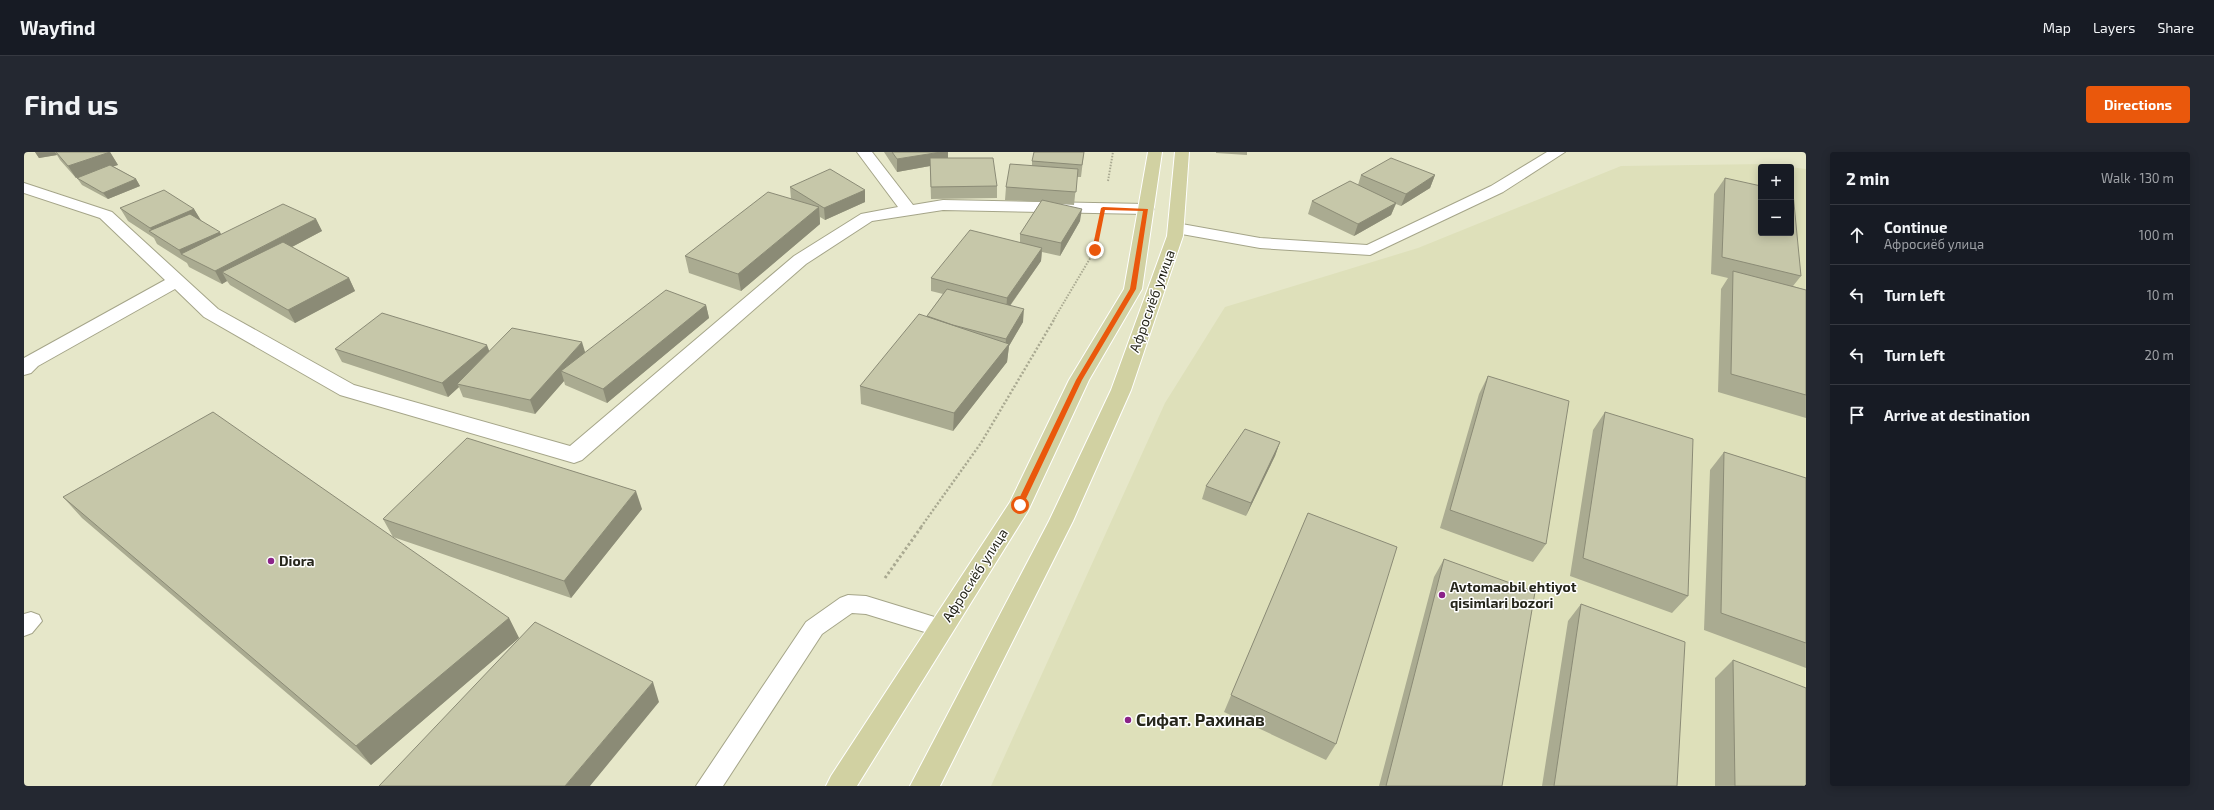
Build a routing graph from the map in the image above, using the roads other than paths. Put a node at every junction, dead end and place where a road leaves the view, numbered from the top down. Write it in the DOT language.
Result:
graph roads {
  1 [pos="864,152"];
  2 [pos="1155,152"];
  3 [pos="1182,152"];
  4 [pos="1558,152"];
  5 [pos="24,188"];
  6 [pos="1146,209"];
  7 [pos="908,210"];
  8 [pos="1176,228"];
  9 [pos="177,281"];
  10 [pos="24,369"];
  11 [pos="941,628"];
  12 [pos="709,786"];
  13 [pos="841,786"];
  14 [pos="925,786"];
  1 -- 7 [label="street"];
  2 -- 6 [label="main road, Афросиёб улица"];
  3 -- 8 [label="main road, Афросиёб улица"];
  4 -- 8 [label="street"];
  5 -- 9 [label="street"];
  6 -- 7 [label="street"];
  6 -- 11 [label="main road, Афросиёб улица"];
  7 -- 9 [label="street"];
  8 -- 14 [label="main road, Афросиёб улица"];
  9 -- 10 [label="street"];
  11 -- 12 [label="lane"];
  11 -- 13 [label="main road, Афросиёб улица"];
}
